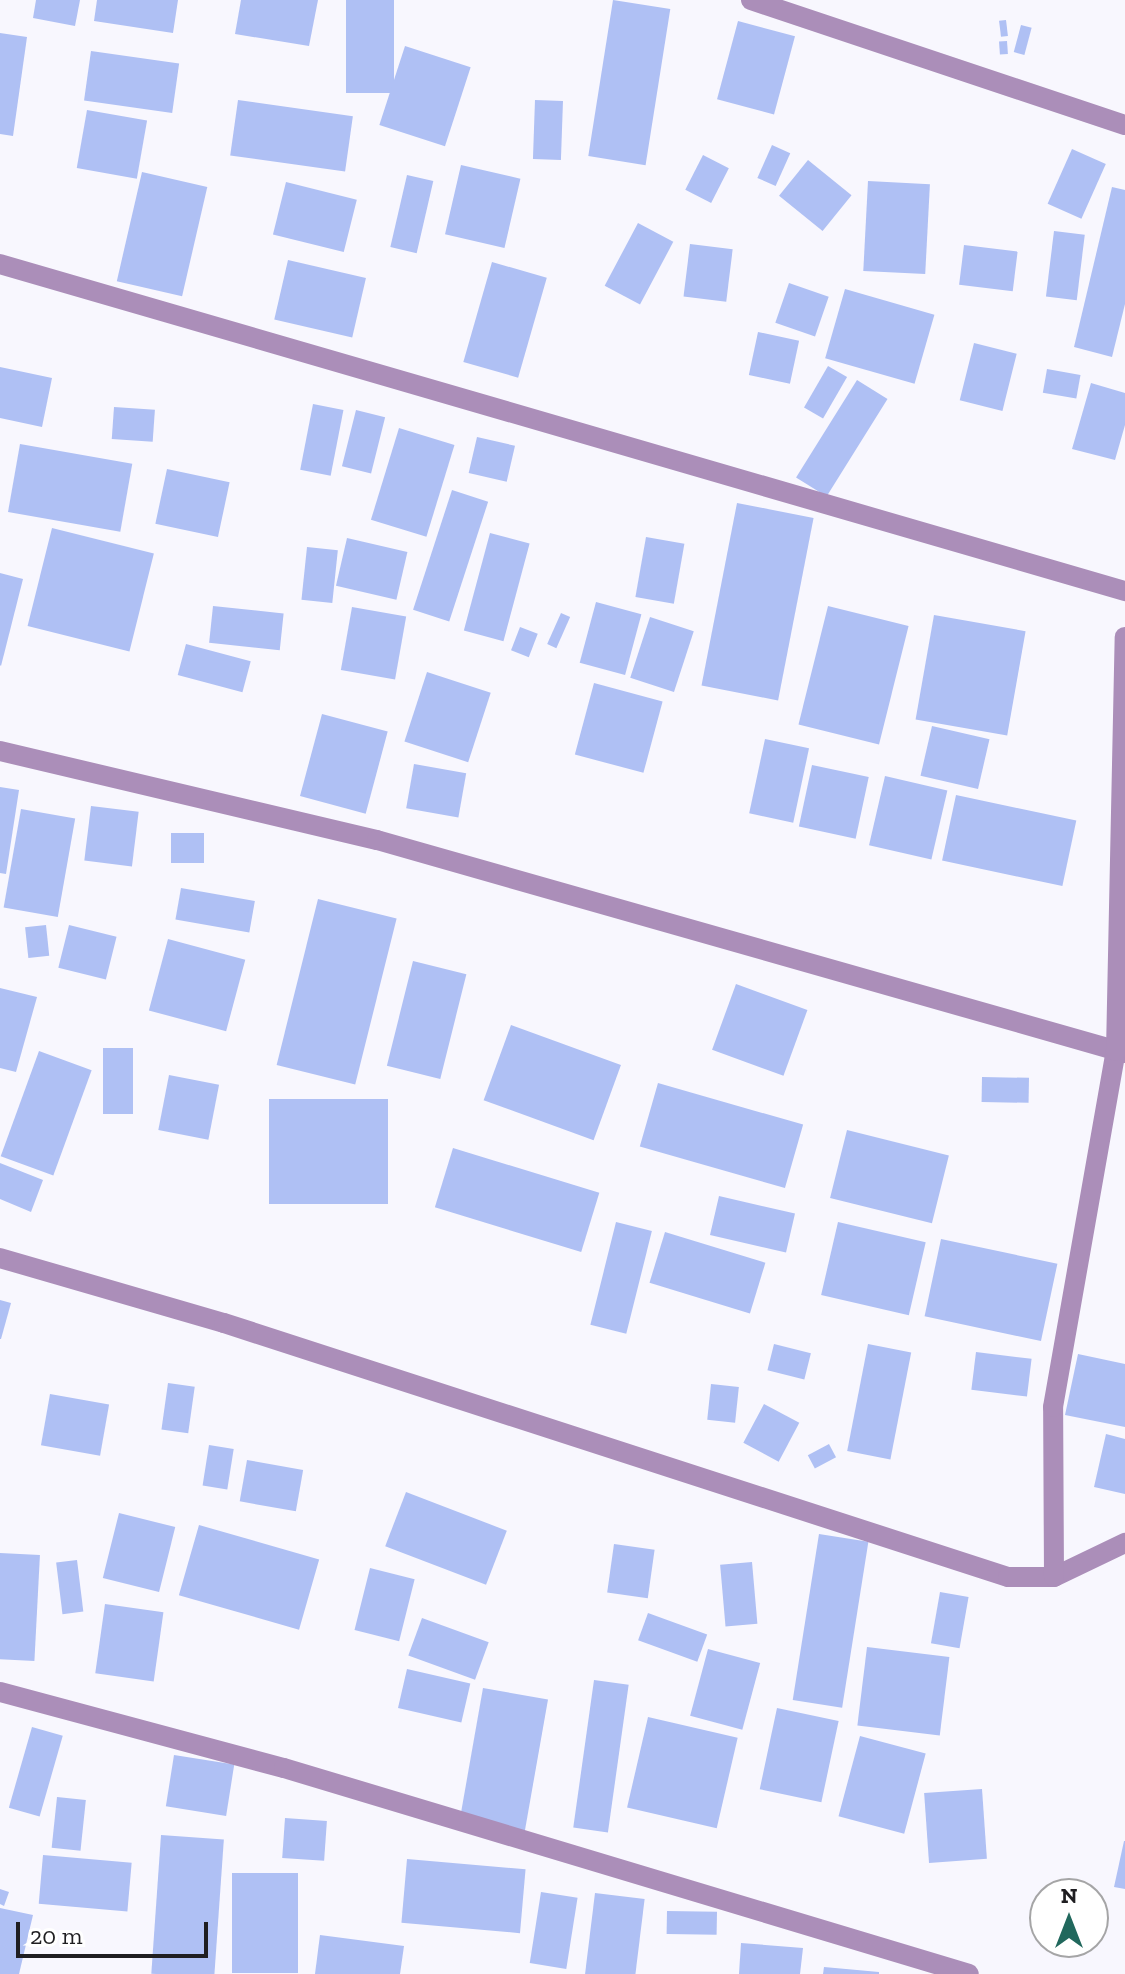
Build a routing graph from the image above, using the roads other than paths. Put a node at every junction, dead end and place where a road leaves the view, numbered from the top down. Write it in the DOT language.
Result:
graph roads {
  1 [pos="751,0"];
  2 [pos="1125,125"];
  3 [pos="0,264"];
  4 [pos="1125,591"];
  5 [pos="1125,637"];
  6 [pos="0,751"];
  7 [pos="1121,1052"];
  8 [pos="0,1258"];
  9 [pos="1125,1543"];
  10 [pos="1054,1577"];
  11 [pos="0,1692"];
  12 [pos="969,1974"];
  1 -- 2 [label="street"];
  3 -- 4 [label="street"];
  5 -- 7 [label="street"];
  6 -- 7 [label="street"];
  7 -- 10 [label="street"];
  8 -- 10 [label="street"];
  9 -- 10 [label="street"];
  11 -- 12 [label="street"];
}
